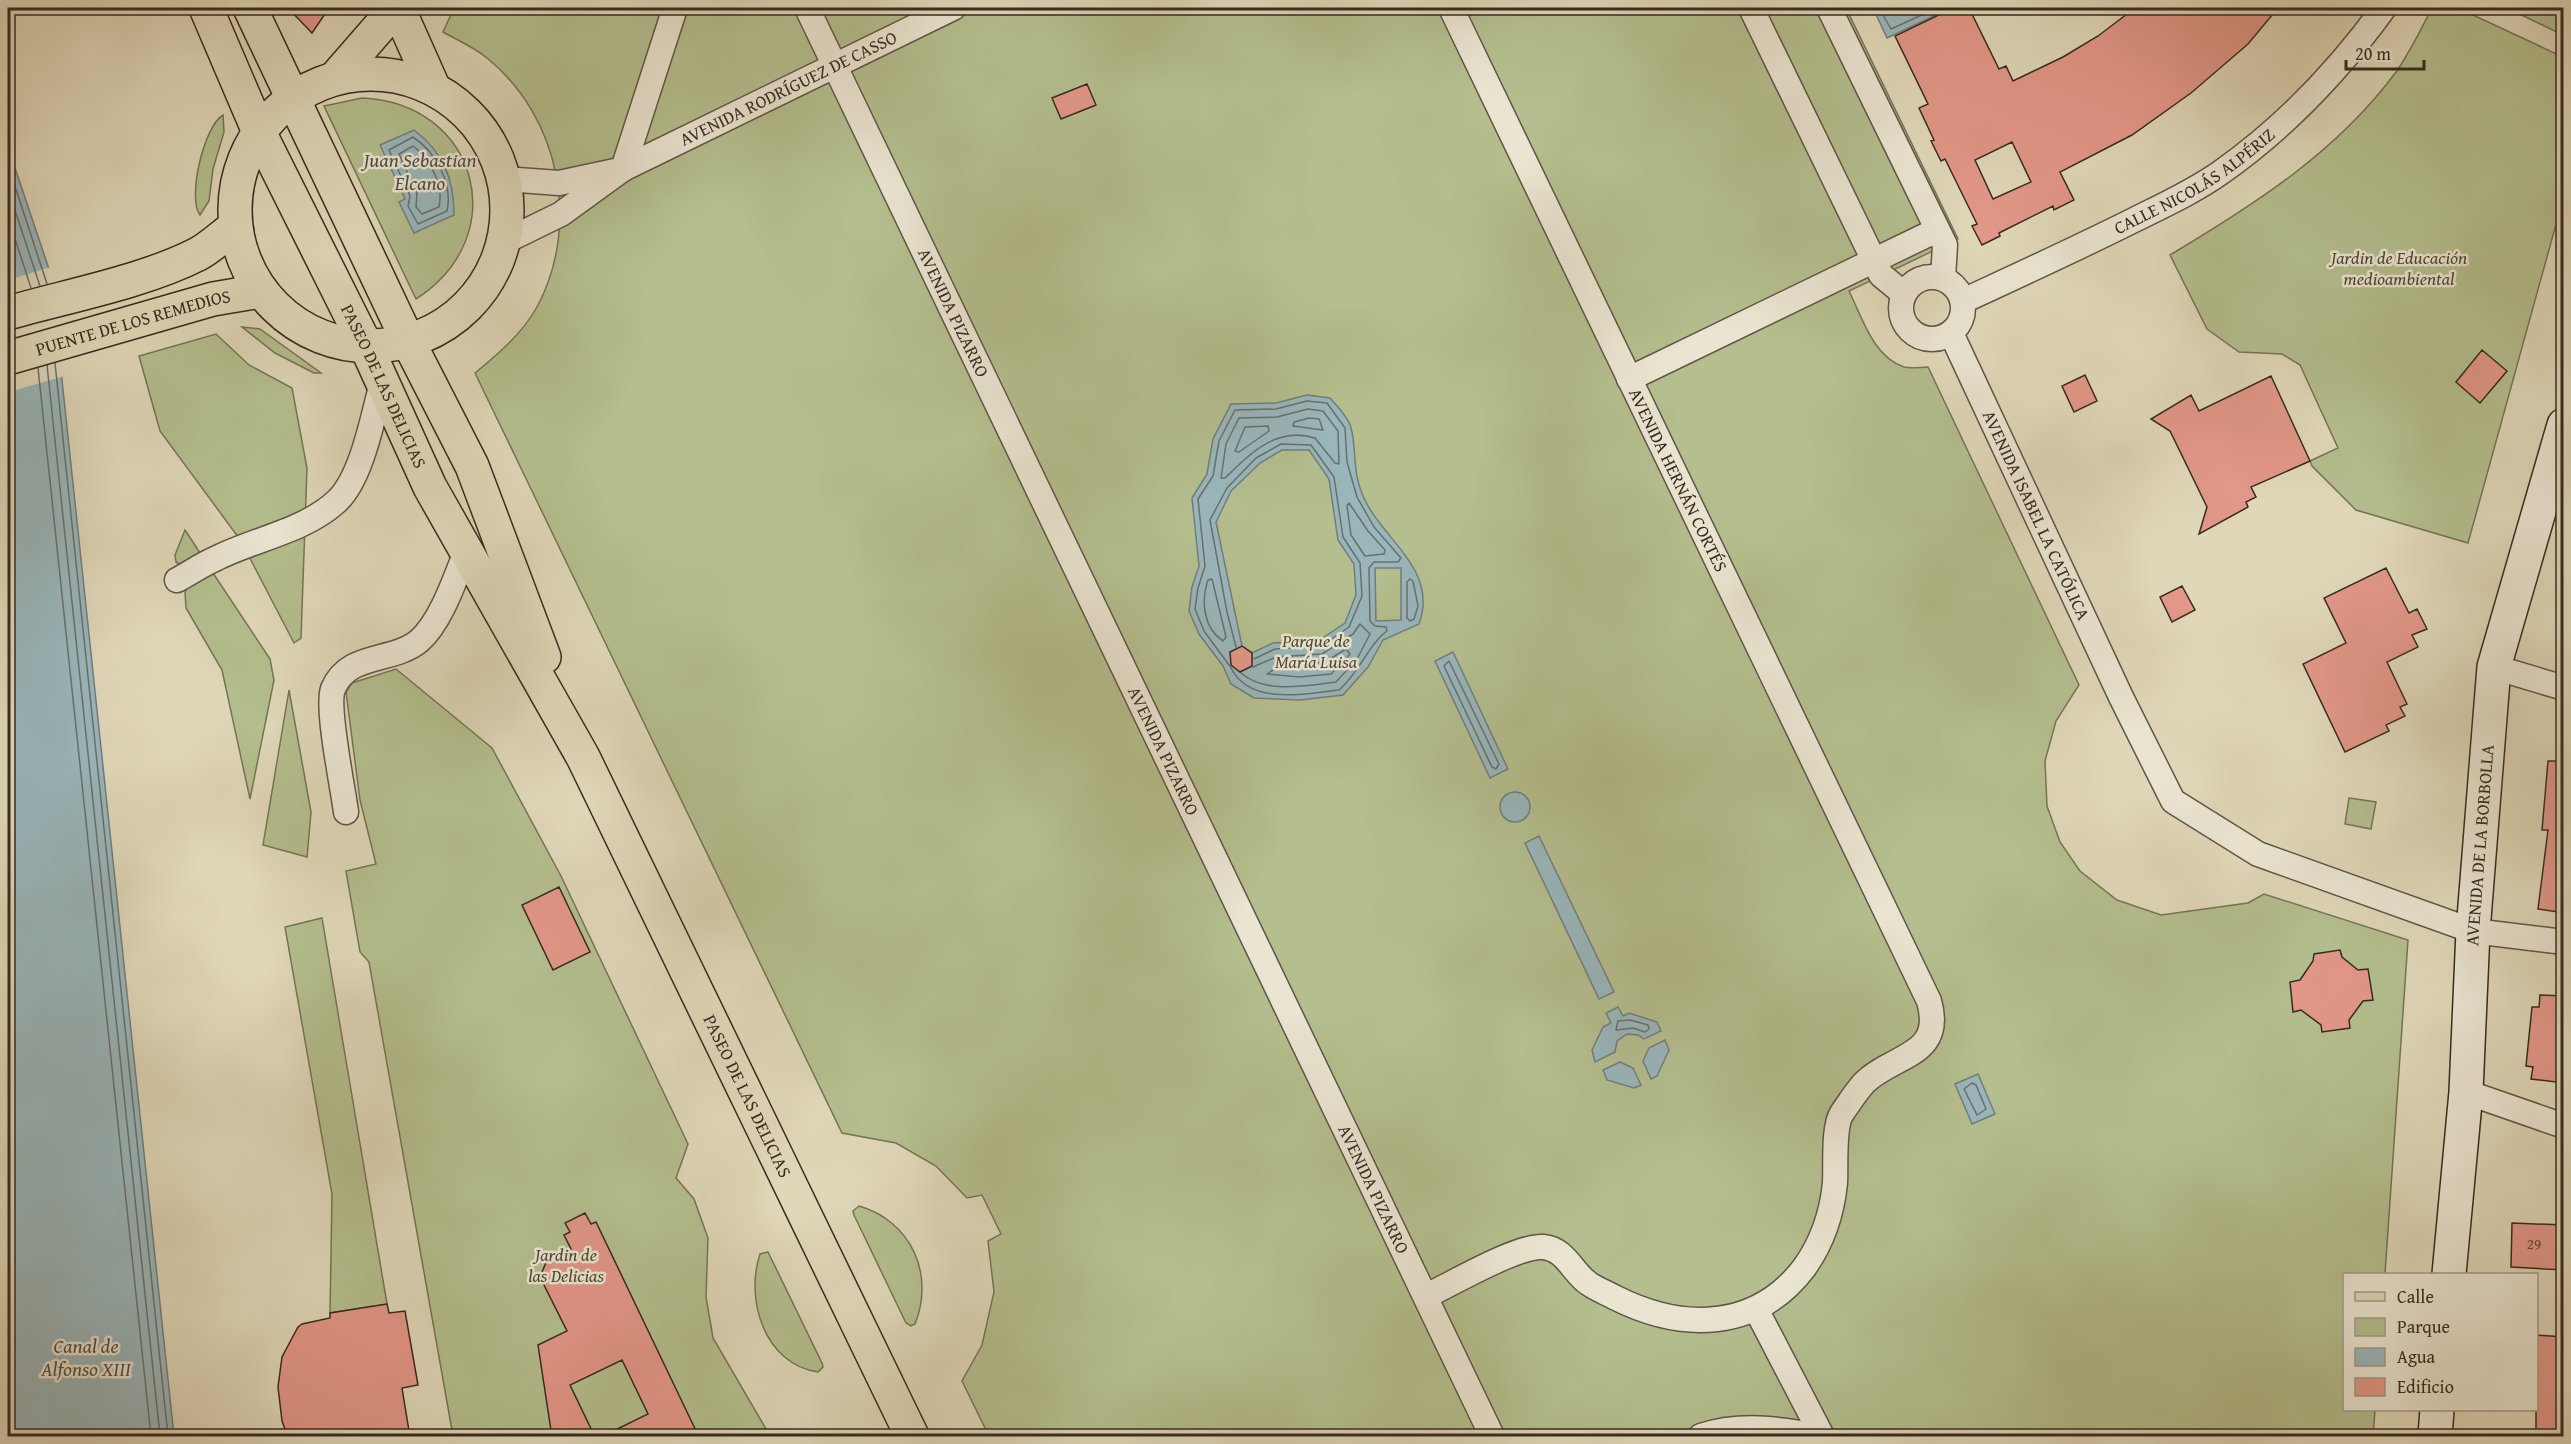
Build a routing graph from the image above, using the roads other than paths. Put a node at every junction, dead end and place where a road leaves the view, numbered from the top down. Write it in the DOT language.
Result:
graph roads {
  1 [pos="206,8"];
  2 [pos="250,8"];
  3 [pos="397,8"];
  4 [pos="675,8"];
  5 [pos="807,8"];
  6 [pos="953,8"];
  7 [pos="1450,8"];
  8 [pos="1751,8"];
  9 [pos="1829,8"];
  10 [pos="2384,8"];
  11 [pos="834,66"];
  12 [pos="335,78"];
  13 [pos="434,89"];
  14 [pos="294,97"];
  15 [pos="259,132"];
  16 [pos="623,170"];
  17 [pos="505,179"];
  18 [pos="235,227"];
  19 [pos="1938,230"];
  20 [pos="504,242"];
  21 [pos="1874,261"];
  22 [pos="1943,278"];
  23 [pos="261,291"];
  24 [pos="1904,294"];
  25 [pos="1962,301"];
  26 [pos="8,313"];
  27 [pos="1951,333"];
  28 [pos="408,341"];
  29 [pos="366,346"];
  30 [pos="8,358"];
  31 [pos="1629,380"];
  32 [pos="382,383"];
  33 [pos="2564,425"];
  34 [pos="466,552"];
  35 [pos="177,580"];
  36 [pos="2494,667"];
  37 [pos="2564,688"];
  38 [pos="583,757"];
  39 [pos="346,812"];
  40 [pos="2473,931"];
  41 [pos="2564,942"];
  42 [pos="2466,1092"];
  43 [pos="2564,1126"];
  44 [pos="2449,1273"];
  45 [pos="1426,1296"];
  46 [pos="1756,1309"];
  47 [pos="2437,1411"];
  48 [pos="912,1437"];
  49 [pos="1492,1437"];
  50 [pos="1701,1437"];
  51 [pos="1820,1437"];
  52 [pos="2435,1437"];
  1 -- 15 [label="main road, PASEO DE LAS DELICIAS"];
  2 -- 14 [label="main road, PASEO DE LAS DELICIAS"];
  3 -- 12 [label="main road"];
  3 -- 13 [label="main road"];
  4 -- 16 [label="street"];
  5 -- 11 [label="street, AVENIDA PIZARRO"];
  6 -- 11 [label="street, AVENIDA RODRÍGUEZ DE CASSO"];
  7 -- 31 [label="street, AVENIDA HERNÁN CORTÉS"];
  8 -- 21 [label="street"];
  9 -- 19 [label="street"];
  10 -- 25 [label="street, CALLE NICOLÁS ALPÉRIZ"];
  11 -- 16 [label="street, AVENIDA RODRÍGUEZ DE CASSO"];
  11 -- 45 [label="street, AVENIDA PIZARRO"];
  12 -- 13 [label="main road"];
  12 -- 14 [label="main road"];
  13 -- 17 [label="main road"];
  14 -- 15 [label="main road"];
  14 -- 28 [label="main road, PASEO DE LAS DELICIAS"];
  15 -- 18 [label="main road"];
  15 -- 29 [label="main road, PASEO DE LAS DELICIAS"];
  16 -- 17 [label="street"];
  16 -- 20 [label="street"];
  17 -- 20 [label="main road"];
  18 -- 23 [label="main road"];
  18 -- 26 [label="main road"];
  19 -- 21 [label="street"];
  19 -- 22 [label="street"];
  20 -- 28 [label="main road"];
  21 -- 24 [label="street"];
  21 -- 31 [label="street"];
  22 -- 24 [label="street"];
  22 -- 25 [label="street"];
  23 -- 29 [label="main road"];
  23 -- 30 [label="main road, PUENTE DE LOS REMEDIOS"];
  24 -- 27 [label="street"];
  25 -- 27 [label="street"];
  27 -- 40 [label="street, AVENIDA ISABEL LA CATÓLICA"];
  28 -- 29 [label="main road"];
  28 -- 38 [label="main road, PASEO DE LAS DELICIAS"];
  29 -- 32 [label="main road, PASEO DE LAS DELICIAS"];
  31 -- 46 [label="street, AVENIDA HERNÁN CORTÉS"];
  32 -- 34 [label="main road, PASEO DE LAS DELICIAS"];
  32 -- 35 [label="street"];
  33 -- 36 [label="main road, AVENIDA DE LA BORBOLLA"];
  34 -- 38 [label="main road, PASEO DE LAS DELICIAS"];
  34 -- 39 [label="street"];
  36 -- 37 [label="street"];
  36 -- 40 [label="main road, AVENIDA DE LA BORBOLLA"];
  38 -- 48 [label="main road, PASEO DE LAS DELICIAS"];
  40 -- 41 [label="street, AVENIDA ISABEL LA CATÓLICA"];
  40 -- 42 [label="main road, AVENIDA DE LA BORBOLLA"];
  42 -- 43 [label="street"];
  42 -- 44 [label="main road, AVENIDA DE LA BORBOLLA"];
  45 -- 46 [label="street"];
  45 -- 49 [label="street, AVENIDA PIZARRO"];
  46 -- 51 [label="street"];
  47 -- 52 [label="main road"];
  50 -- 51 [label="street"];
}
